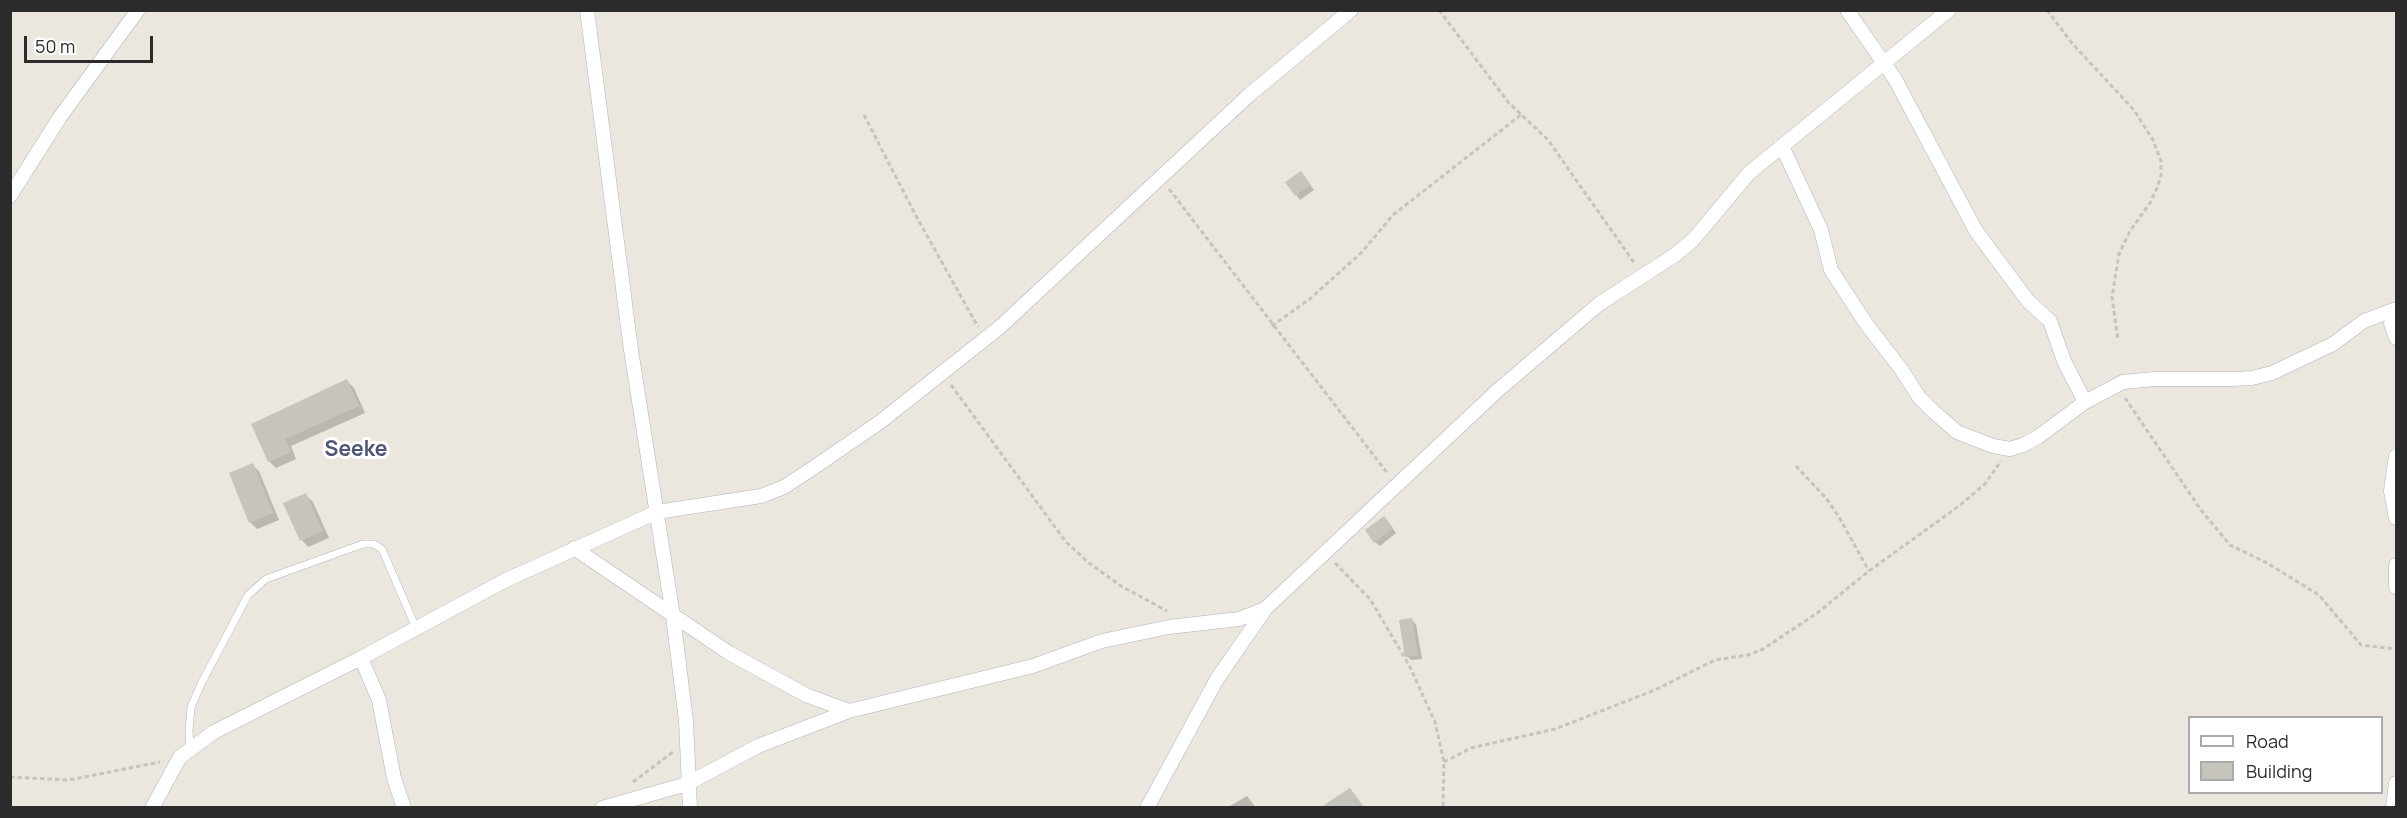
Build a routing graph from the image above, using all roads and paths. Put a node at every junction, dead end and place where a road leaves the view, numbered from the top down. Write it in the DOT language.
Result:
graph roads {
  1 [pos="138,10"];
  2 [pos="587,10"];
  3 [pos="1351,10"];
  4 [pos="1439,10"];
  5 [pos="1847,10"];
  6 [pos="1949,10"];
  7 [pos="2047,10"];
  8 [pos="1885,63"];
  9 [pos="1522,114"];
  10 [pos="864,115"];
  11 [pos="1782,146"];
  12 [pos="1161,178"];
  13 [pos="10,196"];
  14 [pos="1643,275"];
  15 [pos="2397,311"];
  16 [pos="1272,326"];
  17 [pos="2397,338"];
  18 [pos="985,339"];
  19 [pos="2118,340"];
  20 [pos="943,373"];
  21 [pos="2116,386"];
  22 [pos="2085,402"];
  23 [pos="2010,449"];
  24 [pos="2397,456"];
  25 [pos="1796,466"];
  26 [pos="1397,485"];
  27 [pos="657,512"];
  28 [pos="2397,518"];
  29 [pos="574,548"];
  30 [pos="1325,554"];
  31 [pos="2397,565"];
  32 [pos="1869,571"];
  33 [pos="2397,587"];
  34 [pos="1265,609"];
  35 [pos="673,616"];
  36 [pos="1192,624"];
  37 [pos="416,628"];
  38 [pos="2397,649"];
  39 [pos="361,658"];
  40 [pos="849,711"];
  41 [pos="686,738"];
  42 [pos="185,752"];
  43 [pos="1444,762"];
  44 [pos="10,777"];
  45 [pos="2397,783"];
  46 [pos="687,784"];
  47 [pos="625,787"];
  48 [pos="152,807"];
  49 [pos="404,807"];
  50 [pos="603,807"];
  51 [pos="690,807"];
  52 [pos="1147,807"];
  53 [pos="1443,807"];
  54 [pos="2393,807"];
  1 -- 13 [label="street"];
  2 -- 27 [label="street"];
  3 -- 12 [label="street"];
  4 -- 9 [label="path"];
  5 -- 8 [label="street"];
  6 -- 8 [label="street"];
  7 -- 19 [label="path"];
  8 -- 11 [label="street"];
  8 -- 22 [label="street"];
  9 -- 14 [label="path"];
  9 -- 16 [label="path"];
  10 -- 18 [label="path"];
  11 -- 14 [label="street"];
  11 -- 23 [label="street"];
  12 -- 16 [label="path"];
  12 -- 18 [label="street"];
  14 -- 26 [label="street"];
  15 -- 17 [label="street"];
  15 -- 21 [label="street"];
  16 -- 26 [label="path"];
  18 -- 20 [label="street"];
  20 -- 27 [label="street"];
  20 -- 36 [label="path"];
  21 -- 22 [label="street"];
  21 -- 38 [label="path"];
  22 -- 23 [label="street"];
  23 -- 32 [label="path"];
  24 -- 28 [label="street"];
  25 -- 32 [label="path"];
  26 -- 30 [label="street"];
  27 -- 29 [label="street"];
  27 -- 35 [label="street"];
  29 -- 35 [label="street"];
  29 -- 37 [label="street"];
  30 -- 34 [label="street"];
  30 -- 43 [label="path"];
  31 -- 33 [label="street"];
  32 -- 43 [label="path"];
  34 -- 36 [label="street"];
  34 -- 52 [label="street"];
  35 -- 40 [label="street"];
  35 -- 41 [label="street"];
  36 -- 40 [label="street"];
  37 -- 39 [label="street"];
  37 -- 42 [label="lane"];
  39 -- 42 [label="street"];
  39 -- 49 [label="street"];
  40 -- 46 [label="street"];
  41 -- 46 [label="street"];
  41 -- 47 [label="path"];
  42 -- 44 [label="path"];
  42 -- 48 [label="street"];
  43 -- 53 [label="path"];
  45 -- 54 [label="street"];
  46 -- 50 [label="street"];
  46 -- 51 [label="street"];
}
